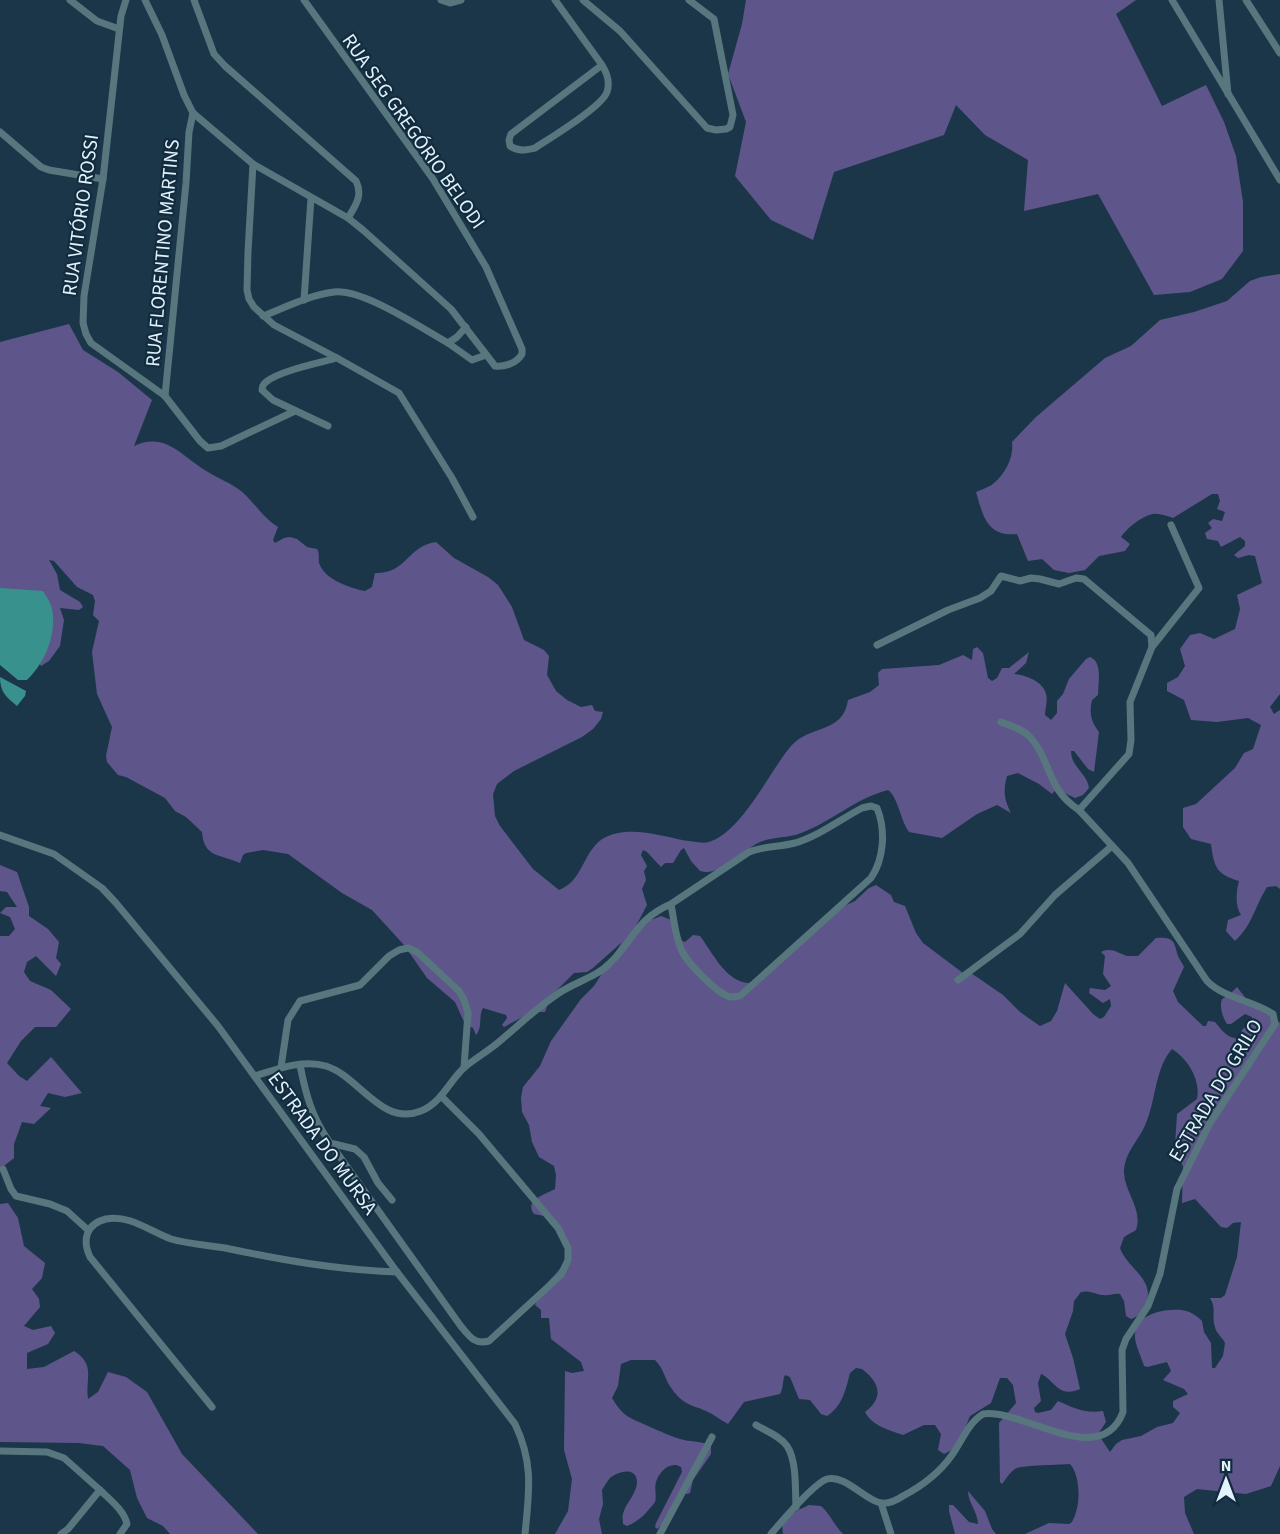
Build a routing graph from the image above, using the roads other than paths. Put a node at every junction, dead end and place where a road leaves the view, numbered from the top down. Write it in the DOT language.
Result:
graph roads {
  1 [pos="70,0"];
  2 [pos="126,0"];
  3 [pos="145,0"];
  4 [pos="194,0"];
  5 [pos="304,0"];
  6 [pos="441,0"];
  7 [pos="555,0"];
  8 [pos="583,0"];
  9 [pos="689,0"];
  10 [pos="1172,0"];
  11 [pos="1220,0"];
  12 [pos="1246,0"];
  13 [pos="460,1"];
  14 [pos="119,29"];
  15 [pos="1280,53"];
  16 [pos="602,65"];
  17 [pos="1228,96"];
  18 [pos="193,113"];
  19 [pos="0,132"];
  20 [pos="253,164"];
  21 [pos="103,179"];
  22 [pos="1280,180"];
  23 [pos="311,198"];
  24 [pos="348,218"];
  25 [pos="304,300"];
  26 [pos="263,316"];
  27 [pos="466,327"];
  28 [pos="448,343"];
  29 [pos="486,355"];
  30 [pos="337,358"];
  31 [pos="165,396"];
  32 [pos="296,411"];
  33 [pos="328,426"];
  34 [pos="473,517"];
  35 [pos="1171,525"];
  36 [pos="877,645"];
  37 [pos="1152,646"];
  38 [pos="1001,722"];
  39 [pos="1078,810"];
  40 [pos="0,835"];
  41 [pos="1112,846"];
  42 [pos="671,904"];
  43 [pos="958,980"];
  44 [pos="300,1065"];
  45 [pos="281,1067"];
  46 [pos="464,1067"];
  47 [pos="255,1076"];
  48 [pos="441,1095"];
  49 [pos="330,1143"];
  50 [pos="3,1169"];
  51 [pos="392,1200"];
  52 [pos="88,1230"];
  53 [pos="397,1272"];
  54 [pos="212,1407"];
  55 [pos="756,1425"];
  56 [pos="712,1437"];
  57 [pos="0,1451"];
  58 [pos="100,1490"];
  59 [pos="881,1503"];
  60 [pos="796,1507"];
  61 [pos="61,1534"];
  62 [pos="120,1534"];
  63 [pos="525,1534"];
  64 [pos="660,1534"];
  65 [pos="771,1534"];
  66 [pos="891,1534"];
  1 -- 14 [label="street"];
  2 -- 14 [label="street, RUA VITÓRIO ROSSI"];
  3 -- 18 [label="street"];
  4 -- 24 [label="street"];
  5 -- 29 [label="street, RUA SEG GREGÓRIO BELODI"];
  6 -- 13 [label="street"];
  7 -- 16 [label="street"];
  8 -- 9 [label="street"];
  10 -- 17 [label="street"];
  11 -- 17 [label="street"];
  12 -- 15 [label="street"];
  14 -- 21 [label="street, RUA VITÓRIO ROSSI"];
  16 -- 16 [label="street"];
  17 -- 22 [label="street"];
  18 -- 20 [label="street"];
  18 -- 31 [label="street, RUA FLORENTINO MARTINS"];
  19 -- 21 [label="street"];
  20 -- 23 [label="street"];
  20 -- 26 [label="street"];
  21 -- 31 [label="street, RUA VITÓRIO ROSSI"];
  23 -- 24 [label="street"];
  23 -- 25 [label="street"];
  24 -- 27 [label="street"];
  25 -- 26 [label="street"];
  25 -- 28 [label="street"];
  26 -- 30 [label="street"];
  27 -- 28 [label="street"];
  27 -- 29 [label="street"];
  28 -- 29 [label="street"];
  30 -- 32 [label="street"];
  30 -- 34 [label="street"];
  31 -- 32 [label="street, RUA VITÓRIO ROSSI"];
  32 -- 33 [label="street"];
  35 -- 37 [label="street"];
  36 -- 37 [label="street"];
  37 -- 39 [label="street"];
  38 -- 39 [label="street, ESTRADA DO GRILO"];
  39 -- 41 [label="street, ESTRADA DO GRILO"];
  40 -- 47 [label="street, ESTRADA DO MURSA"];
  41 -- 43 [label="street"];
  41 -- 59 [label="street, ESTRADA DO GRILO"];
  42 -- 42 [label="street"];
  42 -- 46 [label="street"];
  44 -- 45 [label="street"];
  44 -- 48 [label="street"];
  44 -- 49 [label="street"];
  45 -- 46 [label="street"];
  45 -- 47 [label="street"];
  46 -- 48 [label="street"];
  47 -- 53 [label="street, ESTRADA DO MURSA"];
  48 -- 49 [label="street"];
  49 -- 51 [label="street"];
  50 -- 52 [label="street"];
  52 -- 53 [label="street"];
  52 -- 54 [label="street"];
  53 -- 63 [label="street, ESTRADA DO MURSA"];
  55 -- 60 [label="street"];
  56 -- 64 [label="street"];
  57 -- 58 [label="street"];
  58 -- 61 [label="street"];
  58 -- 62 [label="street"];
  59 -- 60 [label="street"];
  59 -- 66 [label="street"];
  60 -- 65 [label="street"];
}
